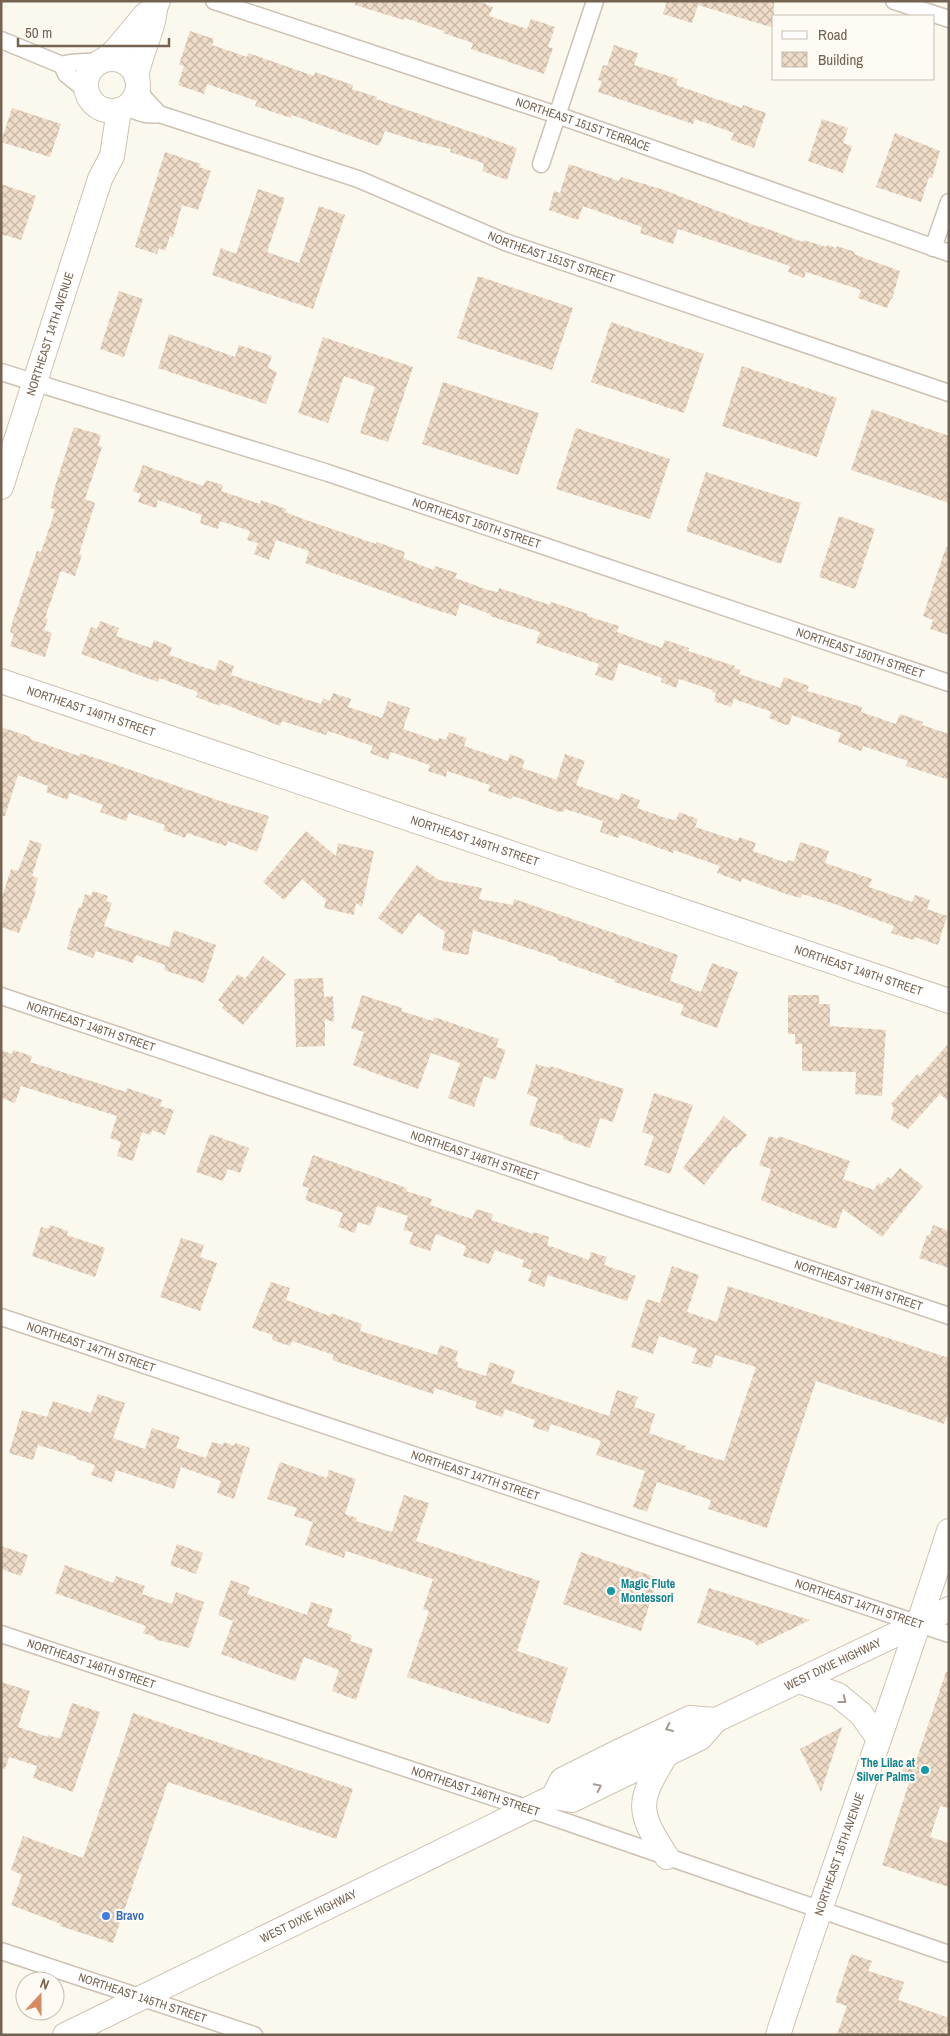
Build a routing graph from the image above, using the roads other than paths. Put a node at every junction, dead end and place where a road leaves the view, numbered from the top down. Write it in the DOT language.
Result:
graph roads {
  1 [pos="214,1"];
  2 [pos="595,1"];
  3 [pos="894,1"];
  4 [pos="155,5"];
  5 [pos="949,19"];
  6 [pos="1,40"];
  7 [pos="102,60"];
  8 [pos="62,65"];
  9 [pos="137,80"];
  10 [pos="90,97"];
  11 [pos="123,108"];
  12 [pos="159,114"];
  13 [pos="557,115"];
  14 [pos="540,164"];
  15 [pos="100,179"];
  16 [pos="949,202"];
  17 [pos="941,250"];
  18 [pos="1,372"];
  19 [pos="36,383"];
  20 [pos="949,393"];
  21 [pos="1,487"];
  22 [pos="1,681"];
  23 [pos="949,683"];
  24 [pos="1,996"];
  25 [pos="949,1001"];
  26 [pos="949,1316"];
  27 [pos="1,1317"];
  28 [pos="949,1531"];
  29 [pos="949,1609"];
  30 [pos="919,1624"];
  31 [pos="1,1634"];
  32 [pos="949,1634"];
  33 [pos="799,1680"];
  34 [pos="716,1720"];
  35 [pos="879,1739"];
  36 [pos="667,1753"];
  37 [pos="553,1797"];
  38 [pos="529,1808"];
  39 [pos="667,1857"];
  40 [pos="819,1910"];
  41 [pos="1,1951"];
  42 [pos="949,1954"];
  43 [pos="143,1997"];
  44 [pos="65,2035"];
  45 [pos="254,2035"];
  46 [pos="778,2035"];
  1 -- 13 [label="street, NORTHEAST 151ST TERRACE"];
  2 -- 13 [label="street"];
  3 -- 5 [label="street"];
  4 -- 7 [label="street"];
  4 -- 9 [label="street"];
  6 -- 8 [label="street"];
  7 -- 8 [label="street"];
  7 -- 9 [label="street"];
  7 -- 10 [label="street"];
  8 -- 10 [label="street"];
  9 -- 11 [label="street"];
  9 -- 12 [label="street"];
  10 -- 11 [label="street"];
  10 -- 15 [label="street, NORTHEAST 14TH AVENUE"];
  11 -- 12 [label="street, NORTHEAST 151ST STREET"];
  11 -- 15 [label="street, NORTHEAST 14TH AVENUE"];
  12 -- 20 [label="street, NORTHEAST 151ST STREET"];
  13 -- 14 [label="street"];
  13 -- 17 [label="street, NORTHEAST 151ST TERRACE"];
  15 -- 19 [label="street, NORTHEAST 14TH AVENUE"];
  16 -- 17 [label="street"];
  18 -- 19 [label="street, NORTHEAST 150TH STREET"];
  19 -- 21 [label="street, NORTHEAST 14TH AVENUE"];
  19 -- 23 [label="street, NORTHEAST 150TH STREET"];
  22 -- 25 [label="street, NORTHEAST 149TH STREET"];
  24 -- 26 [label="street, NORTHEAST 148TH STREET"];
  27 -- 30 [label="street, NORTHEAST 147TH STREET"];
  28 -- 30 [label="street, NORTHEAST 16TH AVENUE"];
  29 -- 30 [label="street, WEST DIXIE HIGHWAY"];
  30 -- 32 [label="street, NORTHEAST 147TH STREET"];
  30 -- 33 [label="street, WEST DIXIE HIGHWAY"];
  30 -- 35 [label="street, NORTHEAST 16TH AVENUE"];
  31 -- 38 [label="street, NORTHEAST 146TH STREET"];
  33 -- 34 [label="street, WEST DIXIE HIGHWAY"];
  33 -- 35 [label="street, one-way"];
  34 -- 36 [label="street, WEST DIXIE HIGHWAY"];
  34 -- 37 [label="street, WEST DIXIE HIGHWAY, one-way"];
  35 -- 40 [label="street, NORTHEAST 16TH AVENUE"];
  37 -- 36 [label="street, WEST DIXIE HIGHWAY, one-way"];
  36 -- 39 [label="street"];
  37 -- 38 [label="street, WEST DIXIE HIGHWAY"];
  38 -- 39 [label="street, NORTHEAST 146TH STREET"];
  38 -- 43 [label="street, WEST DIXIE HIGHWAY"];
  39 -- 40 [label="street, NORTHEAST 146TH STREET"];
  40 -- 42 [label="street, NORTHEAST 146TH STREET"];
  40 -- 46 [label="street, NORTHEAST 16TH AVENUE"];
  41 -- 43 [label="street, NORTHEAST 145TH STREET"];
  43 -- 44 [label="street, WEST DIXIE HIGHWAY"];
  43 -- 45 [label="street, NORTHEAST 145TH STREET"];
}
